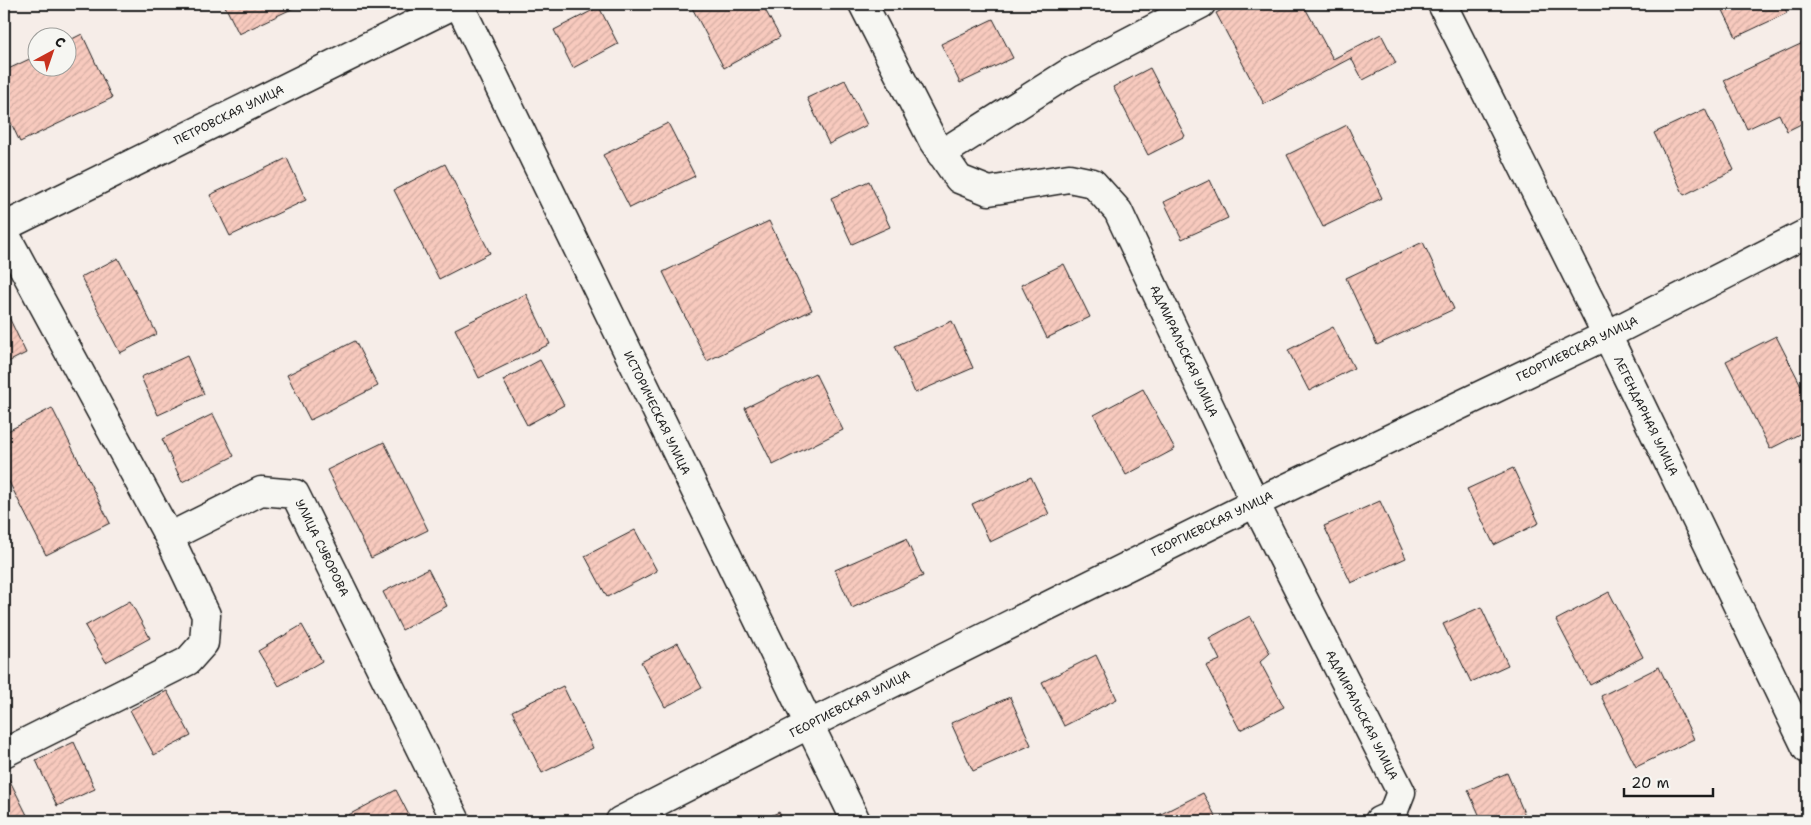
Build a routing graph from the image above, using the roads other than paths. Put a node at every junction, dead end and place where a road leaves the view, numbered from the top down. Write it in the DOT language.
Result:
graph roads {
  1 [pos="455,4"];
  2 [pos="459,4"];
  3 [pos="863,4"];
  4 [pos="1201,4"];
  5 [pos="1442,4"];
  6 [pos="941,154"];
  7 [pos="4,227"];
  8 [pos="4,232"];
  9 [pos="1807,233"];
  10 [pos="1607,335"];
  11 [pos="1255,503"];
  12 [pos="169,537"];
  13 [pos="808,725"];
  14 [pos="1807,749"];
  15 [pos="4,753"];
  16 [pos="456,821"];
  17 [pos="620,821"];
  18 [pos="856,821"];
  19 [pos="1379,821"];
  1 -- 7 [label="street, ПЕТРОВСКАЯ УЛИЦА"];
  2 -- 13 [label="street, ИСТОРИЧЕСКАЯ УЛИЦА"];
  3 -- 6 [label="street, АДМИРАЛЬСКАЯ УЛИЦА"];
  4 -- 6 [label="street"];
  5 -- 10 [label="street, ЛЕГЕНДАРНАЯ УЛИЦА"];
  6 -- 11 [label="street, АДМИРАЛЬСКАЯ УЛИЦА"];
  8 -- 12 [label="street"];
  9 -- 10 [label="street, ГЕОРГИЕВСКАЯ УЛИЦА"];
  10 -- 11 [label="street, ГЕОРГИЕВСКАЯ УЛИЦА"];
  10 -- 14 [label="street, ЛЕГЕНДАРНАЯ УЛИЦА"];
  11 -- 13 [label="street, ГЕОРГИЕВСКАЯ УЛИЦА"];
  11 -- 19 [label="street, АДМИРАЛЬСКАЯ УЛИЦА"];
  12 -- 15 [label="street"];
  12 -- 16 [label="street, УЛИЦА СУВОРОВА"];
  13 -- 17 [label="street, ГЕОРГИЕВСКАЯ УЛИЦА"];
  13 -- 18 [label="street, ИСТОРИЧЕСКАЯ УЛИЦА"];
}
